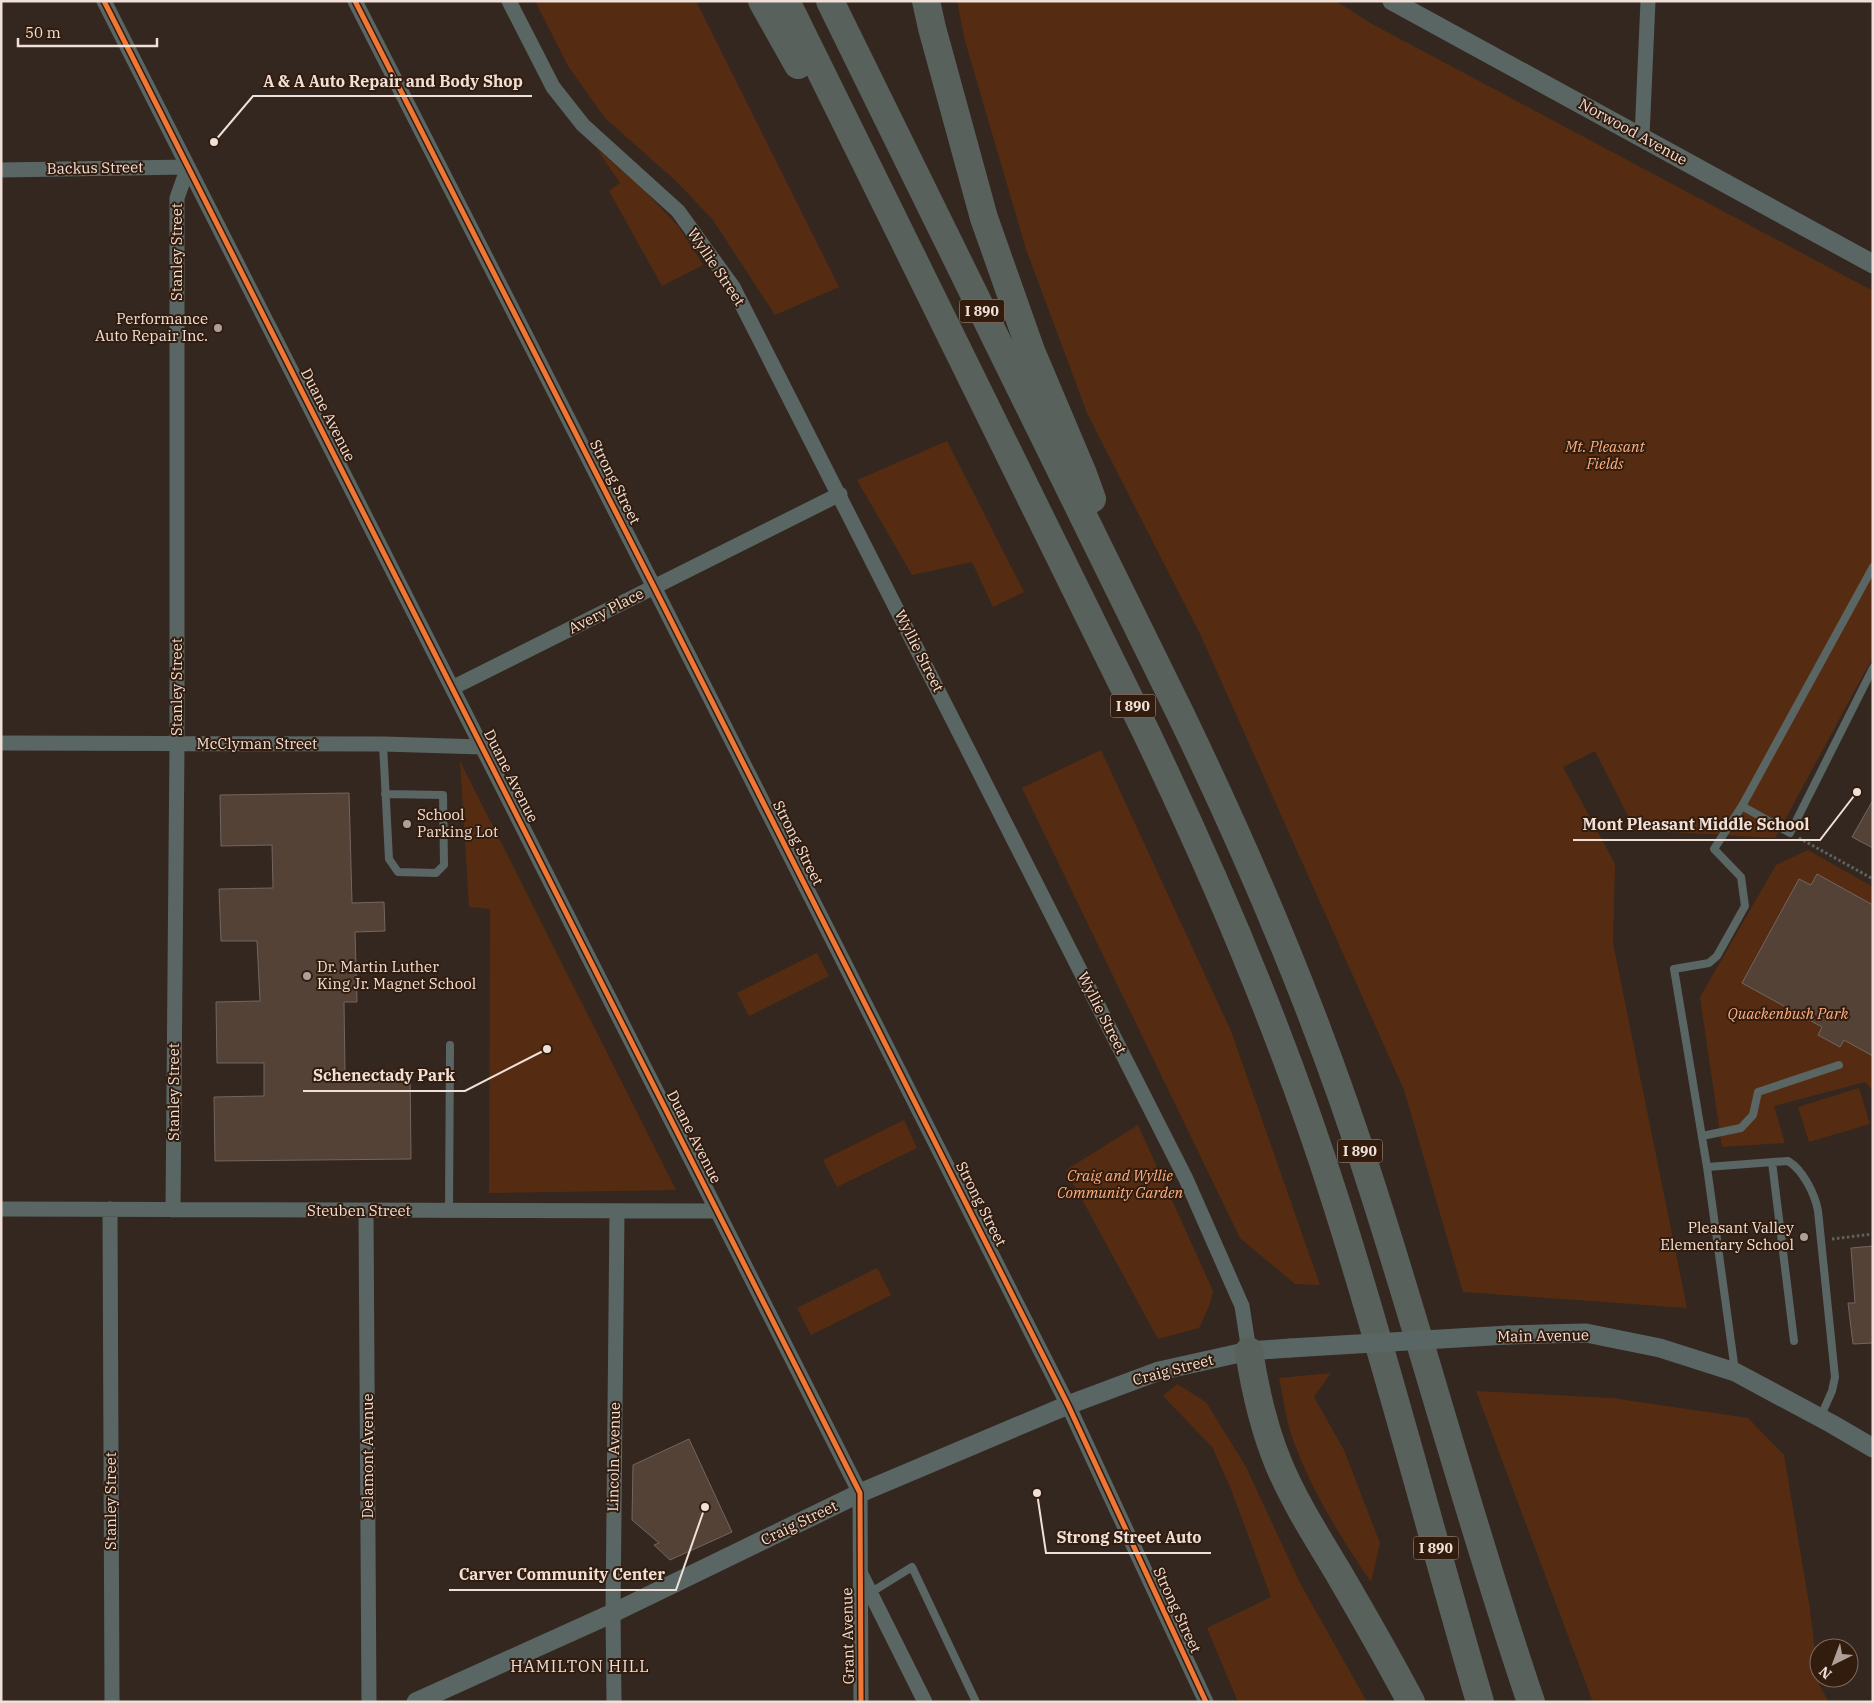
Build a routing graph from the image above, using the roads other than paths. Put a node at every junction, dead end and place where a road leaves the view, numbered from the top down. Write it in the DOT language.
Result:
graph roads {
  1 [pos="104,1"];
  2 [pos="355,1"];
  3 [pos="510,1"];
  4 [pos="762,1"];
  5 [pos="786,1"];
  6 [pos="830,1"];
  7 [pos="926,1"];
  8 [pos="1393,1"];
  9 [pos="1648,1"];
  10 [pos="1642,137"];
  11 [pos="188,167"];
  12 [pos="1,170"];
  13 [pos="1873,264"];
  14 [pos="956,346"];
  15 [pos="840,494"];
  16 [pos="1873,567"];
  17 [pos="1869,582"];
  18 [pos="654,587"];
  19 [pos="1135,621"];
  20 [pos="1873,668"];
  21 [pos="452,688"];
  22 [pos="1,743"];
  23 [pos="177,743"];
  24 [pos="383,744"];
  25 [pos="482,747"];
  26 [pos="385,794"];
  27 [pos="1742,806"];
  28 [pos="450,1045"];
  29 [pos="1839,1065"];
  30 [pos="1702,1136"];
  31 [pos="1772,1162"];
  32 [pos="1707,1167"];
  33 [pos="1,1209"];
  34 [pos="110,1210"];
  35 [pos="173,1210"];
  36 [pos="366,1211"];
  37 [pos="450,1211"];
  38 [pos="617,1212"];
  39 [pos="717,1212"];
  40 [pos="1794,1341"];
  41 [pos="1249,1351"];
  42 [pos="1735,1372"];
  43 [pos="1068,1404"];
  44 [pos="1820,1418"];
  45 [pos="1873,1448"];
  46 [pos="860,1493"];
  47 [pos="859,1571"];
  48 [pos="870,1592"];
  49 [pos="613,1613"];
  50 [pos="1466,1655"];
  51 [pos="112,1702"];
  52 [pos="369,1702"];
  53 [pos="416,1702"];
  54 [pos="614,1702"];
  55 [pos="861,1702"];
  56 [pos="925,1702"];
  57 [pos="976,1702"];
  58 [pos="1206,1702"];
  59 [pos="1411,1702"];
  60 [pos="1474,1702"];
  61 [pos="1480,1702"];
  62 [pos="1531,1702"];
  1 -- 11 [label="street, Duane Avenue"];
  2 -- 18 [label="street, Strong Street"];
  3 -- 15 [label="street, Wyllie Street"];
  4 -- 14 [label="highway"];
  5 -- 14 [label="highway, I 890"];
  6 -- 19 [label="highway, I 890"];
  7 -- 19 [label="highway"];
  8 -- 10 [label="street, Norwood Avenue"];
  9 -- 10 [label="street"];
  10 -- 13 [label="street, Norwood Avenue"];
  11 -- 12 [label="street, Backus Street"];
  11 -- 21 [label="street, Duane Avenue"];
  11 -- 23 [label="street, Stanley Street"];
  14 -- 50 [label="highway, I 890"];
  15 -- 18 [label="street, Avery Place"];
  15 -- 41 [label="street, Wyllie Street"];
  16 -- 17 [label="lane"];
  17 -- 27 [label="lane"];
  18 -- 21 [label="street, Avery Place"];
  18 -- 43 [label="street, Strong Street"];
  19 -- 62 [label="highway, I 890"];
  20 -- 27 [label="lane"];
  21 -- 25 [label="street, Duane Avenue"];
  22 -- 23 [label="street, McClyman Street"];
  23 -- 24 [label="street, McClyman Street"];
  23 -- 35 [label="street, Stanley Street"];
  24 -- 25 [label="street, McClyman Street"];
  24 -- 26 [label="lane"];
  25 -- 39 [label="street, Duane Avenue"];
  26 -- 26 [label="lane"];
  27 -- 30 [label="lane"];
  28 -- 37 [label="lane"];
  29 -- 30 [label="lane"];
  30 -- 32 [label="lane"];
  31 -- 32 [label="lane"];
  31 -- 40 [label="lane"];
  31 -- 44 [label="lane"];
  32 -- 42 [label="lane"];
  33 -- 34 [label="street, Steuben Street"];
  34 -- 35 [label="street, Steuben Street"];
  34 -- 51 [label="street, Stanley Street"];
  35 -- 36 [label="street, Steuben Street"];
  36 -- 37 [label="street, Steuben Street"];
  36 -- 52 [label="street, Delamont Avenue"];
  37 -- 38 [label="street, Steuben Street"];
  38 -- 39 [label="street, Steuben Street"];
  38 -- 49 [label="street, Lincoln Avenue"];
  39 -- 46 [label="street, Duane Avenue"];
  41 -- 42 [label="street, Main Avenue, bridge"];
  41 -- 43 [label="street, Craig Street"];
  41 -- 59 [label="highway"];
  42 -- 44 [label="street, Main Avenue"];
  43 -- 46 [label="street, Craig Street"];
  43 -- 58 [label="street, Strong Street"];
  44 -- 45 [label="street, Main Avenue"];
  46 -- 47 [label="street, Duane Avenue"];
  46 -- 49 [label="street, Craig Street"];
  47 -- 48 [label="street, Duane Avenue"];
  47 -- 55 [label="street, Grant Avenue"];
  48 -- 56 [label="street, Duane Avenue"];
  48 -- 57 [label="lane"];
  49 -- 53 [label="street, Craig Street"];
  49 -- 54 [label="street, Lincoln Avenue"];
  50 -- 60 [label="highway"];
  50 -- 61 [label="highway, I 890"];
}
